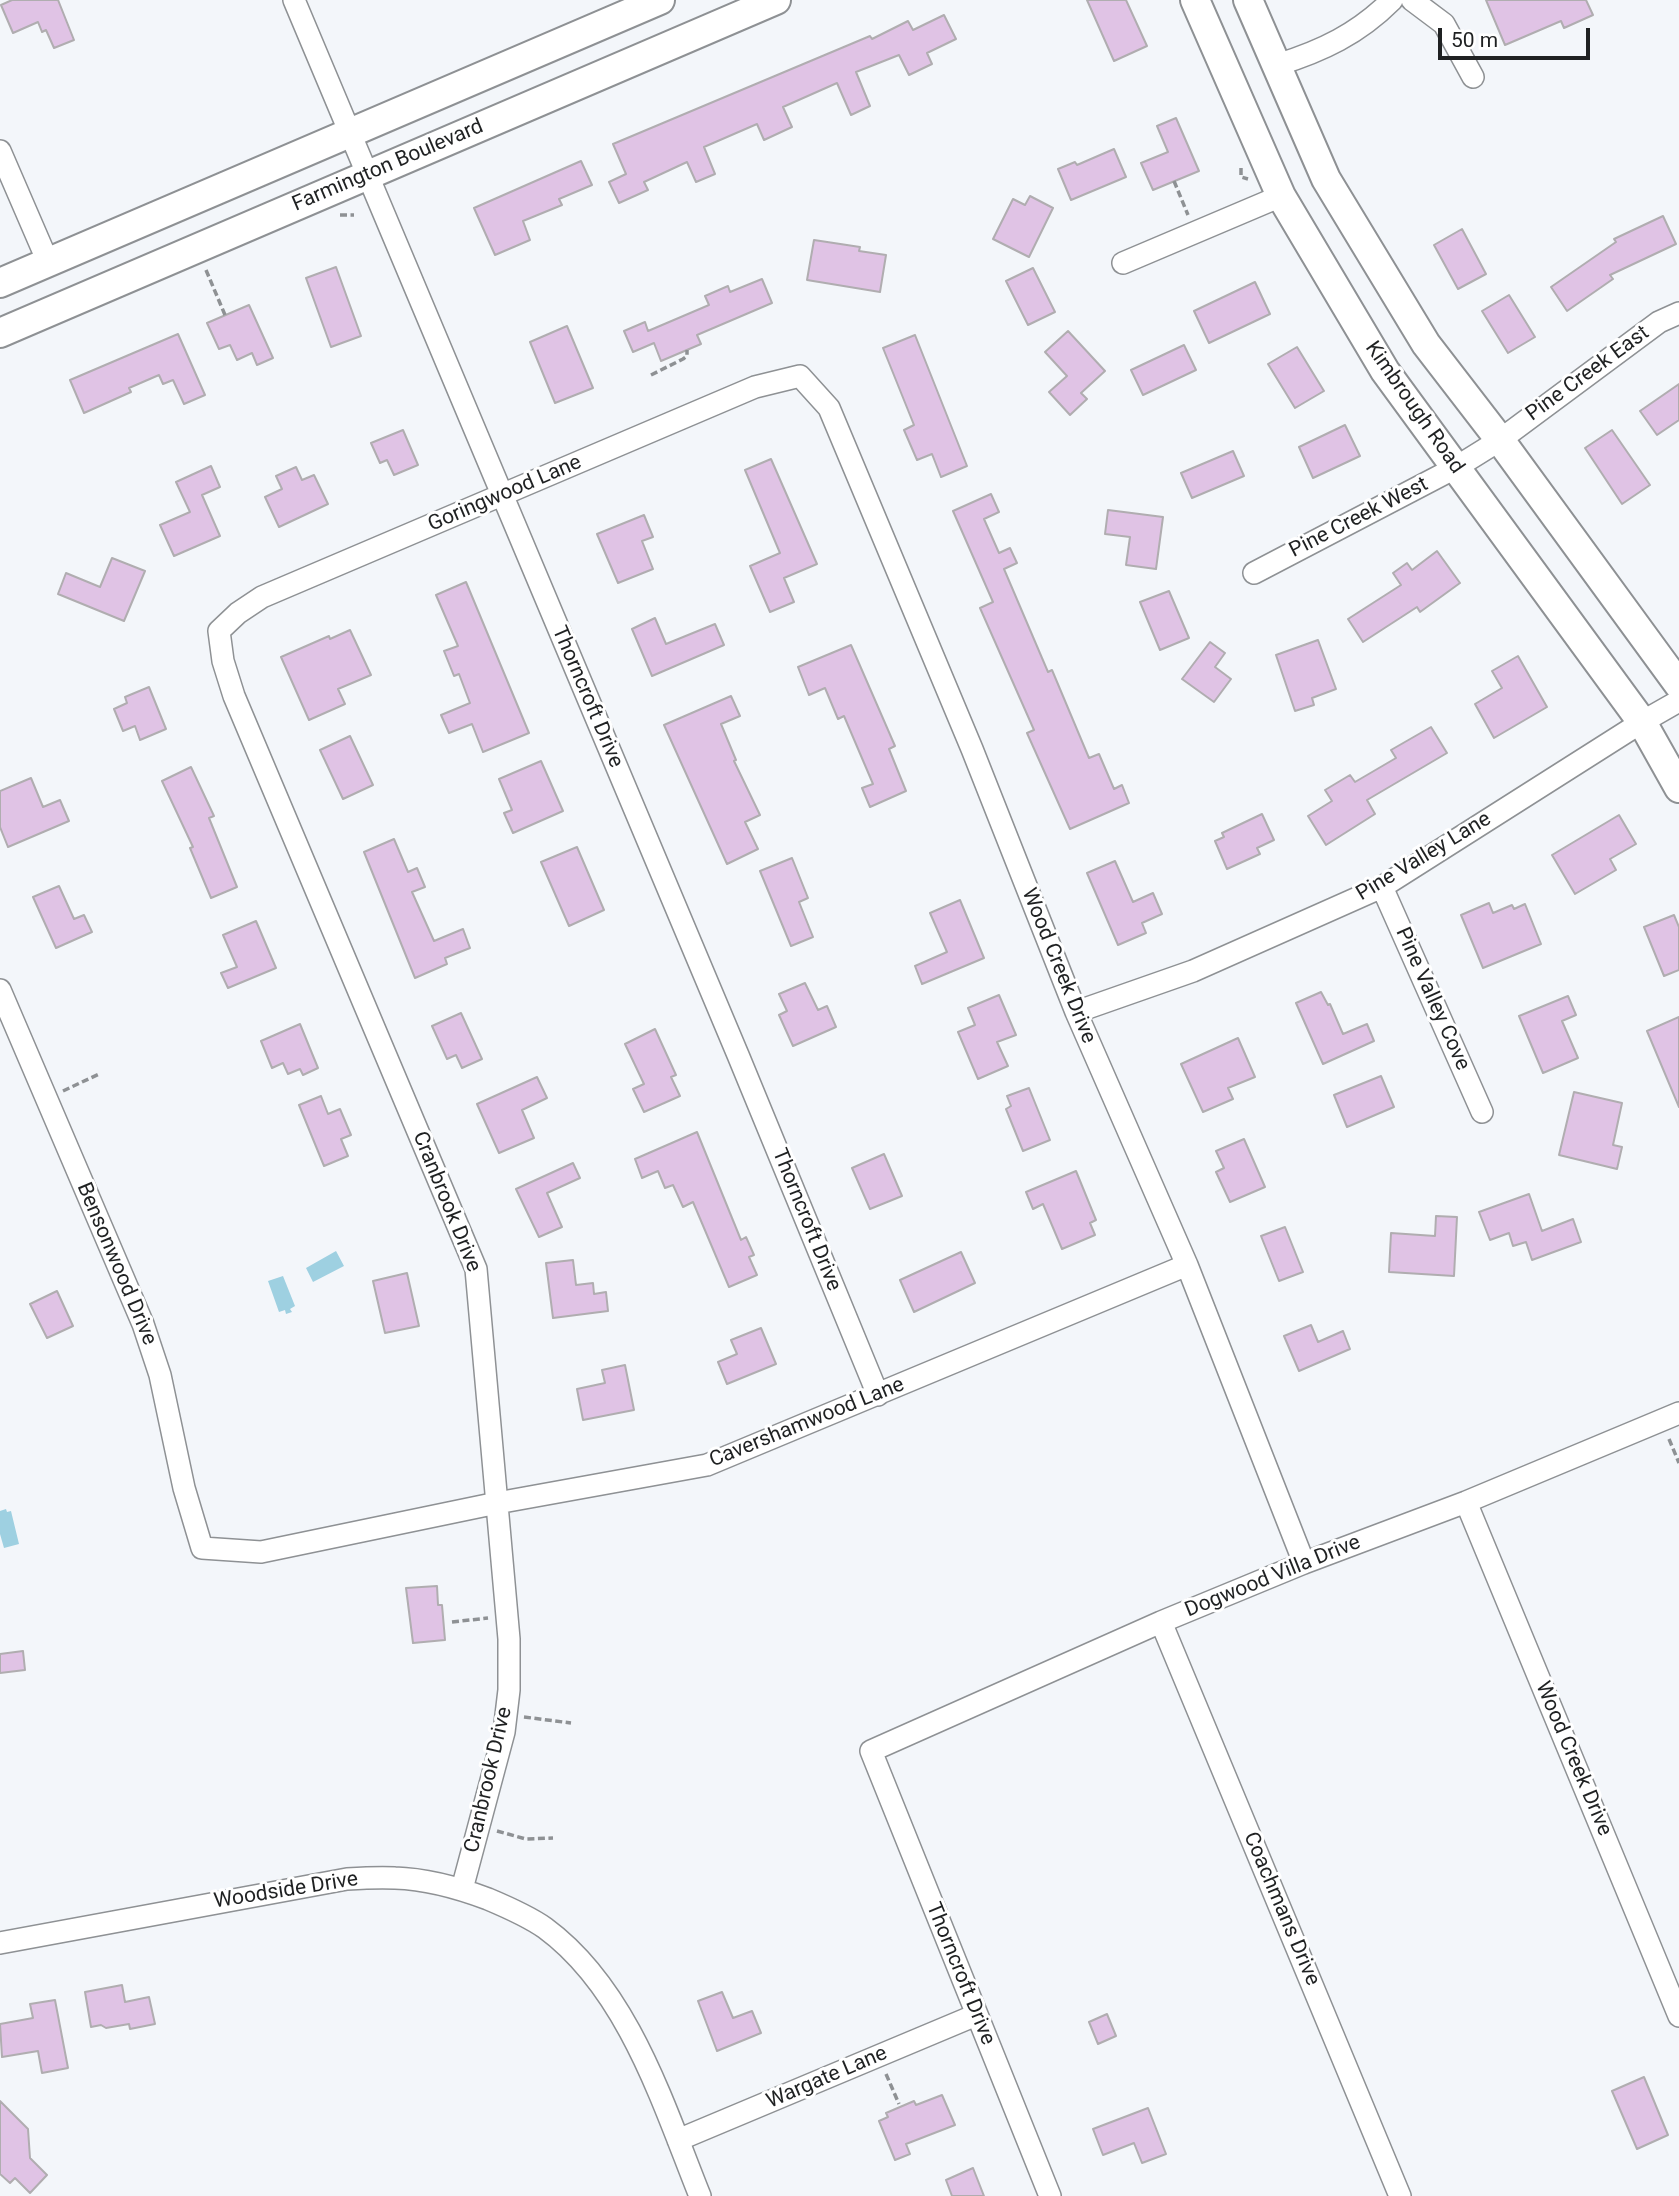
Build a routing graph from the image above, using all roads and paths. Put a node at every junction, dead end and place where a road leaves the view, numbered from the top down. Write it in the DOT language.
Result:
graph roads {
  1 [pos="294,0"];
  2 [pos="660,0"];
  3 [pos="776,0"];
  4 [pos="1195,0"];
  5 [pos="1248,0"];
  6 [pos="1392,0"];
  7 [pos="1412,0"];
  8 [pos="1277,65"];
  9 [pos="1473,77"];
  10 [pos="350,132"];
  11 [pos="0,150"];
  12 [pos="368,175"];
  13 [pos="1174,181"];
  14 [pos="1281,197"];
  15 [pos="1190,218"];
  16 [pos="48,262"];
  17 [pos="1123,263"];
  18 [pos="203,265"];
  19 [pos="0,283"];
  20 [pos="67,304"];
  21 [pos="1679,313"];
  22 [pos="225,315"];
  23 [pos="0,332"];
  24 [pos="687,350"];
  25 [pos="651,374"];
  26 [pos="800,376"];
  27 [pos="1500,440"];
  28 [pos="1455,468"];
  29 [pos="502,495"];
  30 [pos="1254,573"];
  31 [pos="219,631"];
  32 [pos="1679,685"];
  33 [pos="1679,701"];
  34 [pos="1642,722"];
  35 [pos="1679,788"];
  36 [pos="1382,887"];
  37 [pos="0,990"];
  38 [pos="1076,1012"];
  39 [pos="99,1074"];
  40 [pos="62,1091"];
  41 [pos="1482,1112"];
  42 [pos="1187,1265"];
  43 [pos="878,1395"];
  44 [pos="1670,1416"];
  45 [pos="1679,1463"];
  46 [pos="1466,1502"];
  47 [pos="497,1503"];
  48 [pos="202,1548"];
  49 [pos="1304,1563"];
  50 [pos="506,1616"];
  51 [pos="452,1622"];
  52 [pos="1161,1622"];
  53 [pos="506,1715"];
  54 [pos="571,1723"];
  55 [pos="871,1751"];
  56 [pos="480,1825"];
  57 [pos="553,1838"];
  58 [pos="462,1889"];
  59 [pos="0,1943"];
  60 [pos="976,2015"];
  61 [pos="1679,2016"];
  62 [pos="878,2057"];
  63 [pos="899,2104"];
  64 [pos="678,2140"];
  65 [pos="700,2196"];
  66 [pos="1050,2196"];
  67 [pos="1400,2196"];
  1 -- 10 [label="street, Thorncroft Drive"];
  2 -- 10 [label="street"];
  3 -- 12 [label="street, Farmington Boulevard"];
  4 -- 14 [label="street, Kimbrough Road"];
  5 -- 8 [label="street"];
  6 -- 8 [label="street"];
  7 -- 9 [label="street"];
  8 -- 27 [label="street"];
  10 -- 12 [label="street, Thorncroft Drive"];
  10 -- 16 [label="street"];
  11 -- 16 [label="street"];
  12 -- 20 [label="street, Farmington Boulevard"];
  12 -- 29 [label="street, Thorncroft Drive"];
  13 -- 15 [label="path"];
  14 -- 17 [label="street"];
  14 -- 28 [label="street, Kimbrough Road"];
  16 -- 19 [label="street"];
  16 -- 20 [label="street"];
  18 -- 22 [label="path"];
  20 -- 23 [label="street, Farmington Boulevard"];
  21 -- 27 [label="street, Pine Creek East"];
  24 -- 25 [label="path"];
  26 -- 29 [label="street, Goringwood Lane"];
  26 -- 38 [label="street, Wood Creek Drive"];
  27 -- 28 [label="street, Pine Creek West"];
  27 -- 32 [label="street"];
  28 -- 30 [label="street, Pine Creek West"];
  28 -- 34 [label="street, Kimbrough Road"];
  29 -- 31 [label="street, Goringwood Lane"];
  29 -- 43 [label="street, Thorncroft Drive"];
  31 -- 47 [label="street, Cranbrook Drive"];
  33 -- 34 [label="street, Pine Valley Lane"];
  34 -- 35 [label="street, Kimbrough Road"];
  34 -- 36 [label="street, Pine Valley Lane"];
  36 -- 38 [label="street, Pine Valley Lane"];
  36 -- 41 [label="street, Pine Valley Cove"];
  37 -- 48 [label="street, Bensonwood Drive"];
  38 -- 42 [label="street, Wood Creek Drive"];
  39 -- 40 [label="path"];
  42 -- 43 [label="street, Cavershamwood Lane"];
  42 -- 49 [label="street, Wood Creek Drive"];
  43 -- 47 [label="street, Cavershamwood Lane"];
  44 -- 45 [label="path"];
  44 -- 46 [label="street, Dogwood Villa Drive"];
  46 -- 49 [label="street, Dogwood Villa Drive"];
  46 -- 61 [label="street, Wood Creek Drive"];
  47 -- 48 [label="street, Cavershamwood Lane"];
  47 -- 50 [label="street, Cranbrook Drive"];
  49 -- 52 [label="street, Dogwood Villa Drive"];
  50 -- 51 [label="path"];
  50 -- 53 [label="street, Cranbrook Drive"];
  52 -- 55 [label="street, Dogwood Villa Drive"];
  52 -- 67 [label="street, Coachmans Drive"];
  53 -- 54 [label="path"];
  53 -- 56 [label="street, Cranbrook Drive"];
  55 -- 60 [label="street, Thorncroft Drive"];
  56 -- 57 [label="path"];
  56 -- 58 [label="street, Cranbrook Drive"];
  58 -- 59 [label="street, Woodside Drive"];
  58 -- 64 [label="street, Woodside Drive"];
  60 -- 62 [label="street, Wargate Lane"];
  60 -- 66 [label="street, Thorncroft Drive"];
  62 -- 63 [label="path"];
  62 -- 64 [label="street, Wargate Lane"];
  64 -- 65 [label="street, Woodside Drive"];
}
